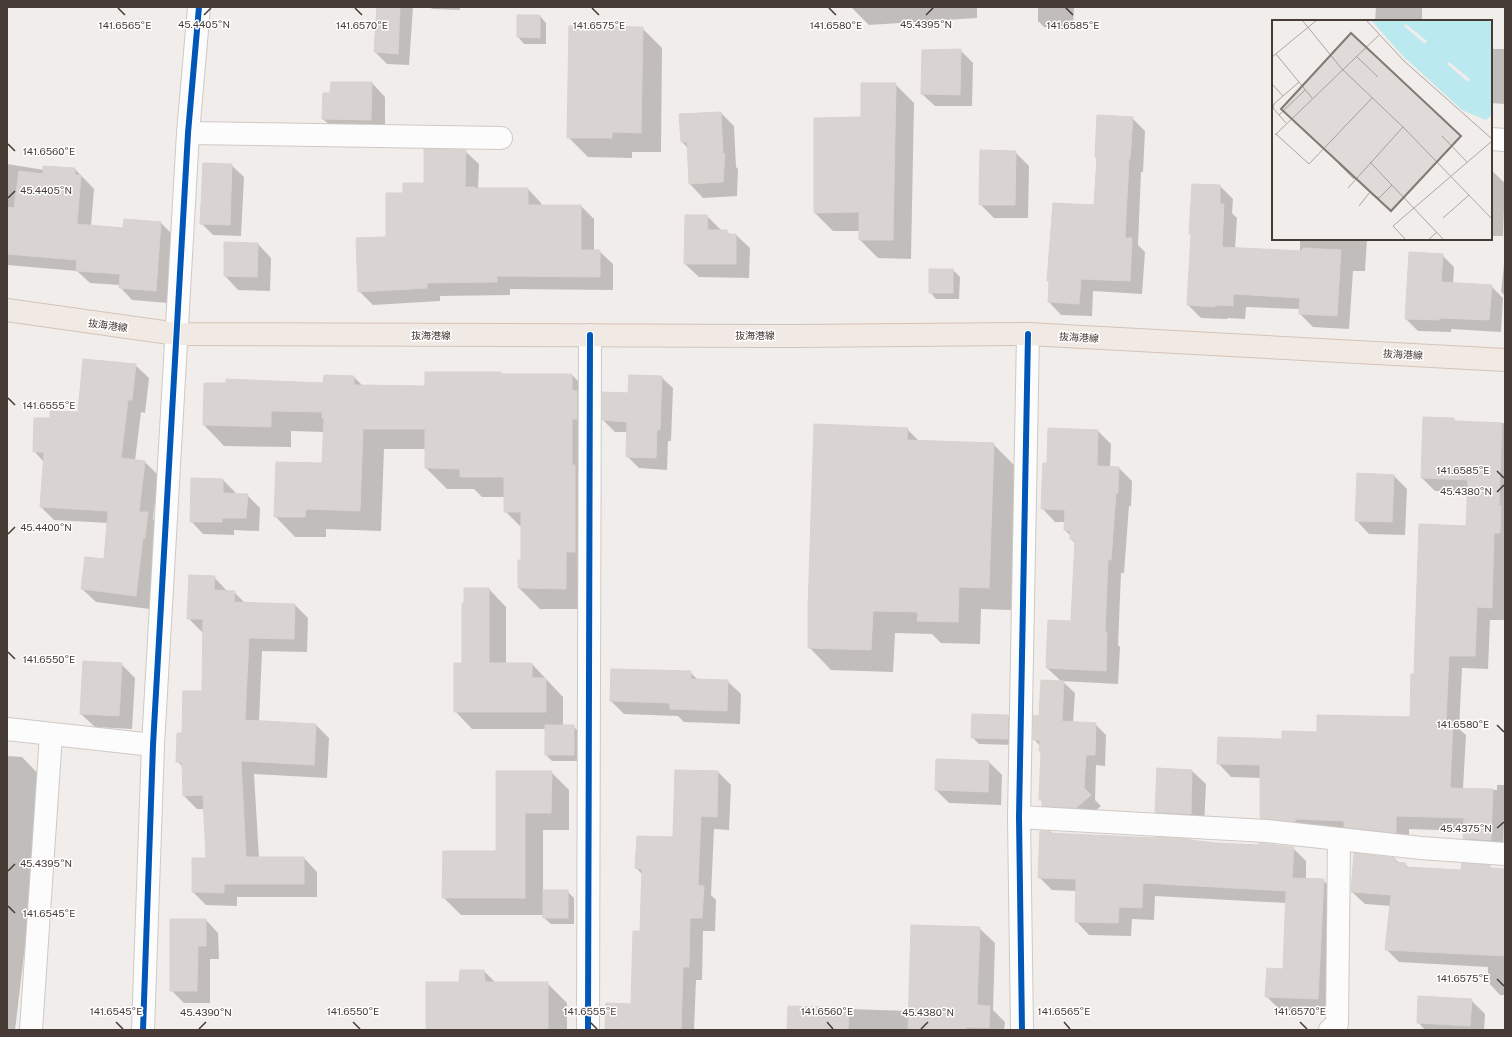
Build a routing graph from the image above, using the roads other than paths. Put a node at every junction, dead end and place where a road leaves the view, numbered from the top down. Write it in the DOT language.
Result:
graph roads {
  1 [pos="199,7"];
  2 [pos="188,133"];
  3 [pos="501,138"];
  4 [pos="1492,139"];
  5 [pos="1505,140"];
  6 [pos="7,310"];
  7 [pos="177,334"];
  8 [pos="1028,334"];
  9 [pos="590,335"];
  10 [pos="1505,360"];
  11 [pos="7,730"];
  12 [pos="51,735"];
  13 [pos="153,745"];
  14 [pos="1019,816"];
  15 [pos="1339,839"];
  16 [pos="1505,854"];
  17 [pos="31,1030"];
  18 [pos="143,1030"];
  19 [pos="588,1030"];
  20 [pos="1022,1030"];
  21 [pos="1330,1030"];
  1 -- 2 [label="street"];
  2 -- 3 [label="street"];
  2 -- 7 [label="street"];
  4 -- 5 [label="street"];
  6 -- 7 [label="main road, 抜海港線"];
  7 -- 9 [label="main road, 抜海港線"];
  7 -- 13 [label="street"];
  8 -- 9 [label="main road, 抜海港線"];
  8 -- 10 [label="main road, 抜海港線"];
  8 -- 14 [label="street"];
  9 -- 19 [label="street"];
  11 -- 12 [label="street"];
  12 -- 13 [label="street"];
  12 -- 17 [label="street"];
  13 -- 18 [label="street"];
  14 -- 15 [label="street"];
  14 -- 20 [label="street"];
  15 -- 16 [label="street"];
  15 -- 21 [label="street"];
}
